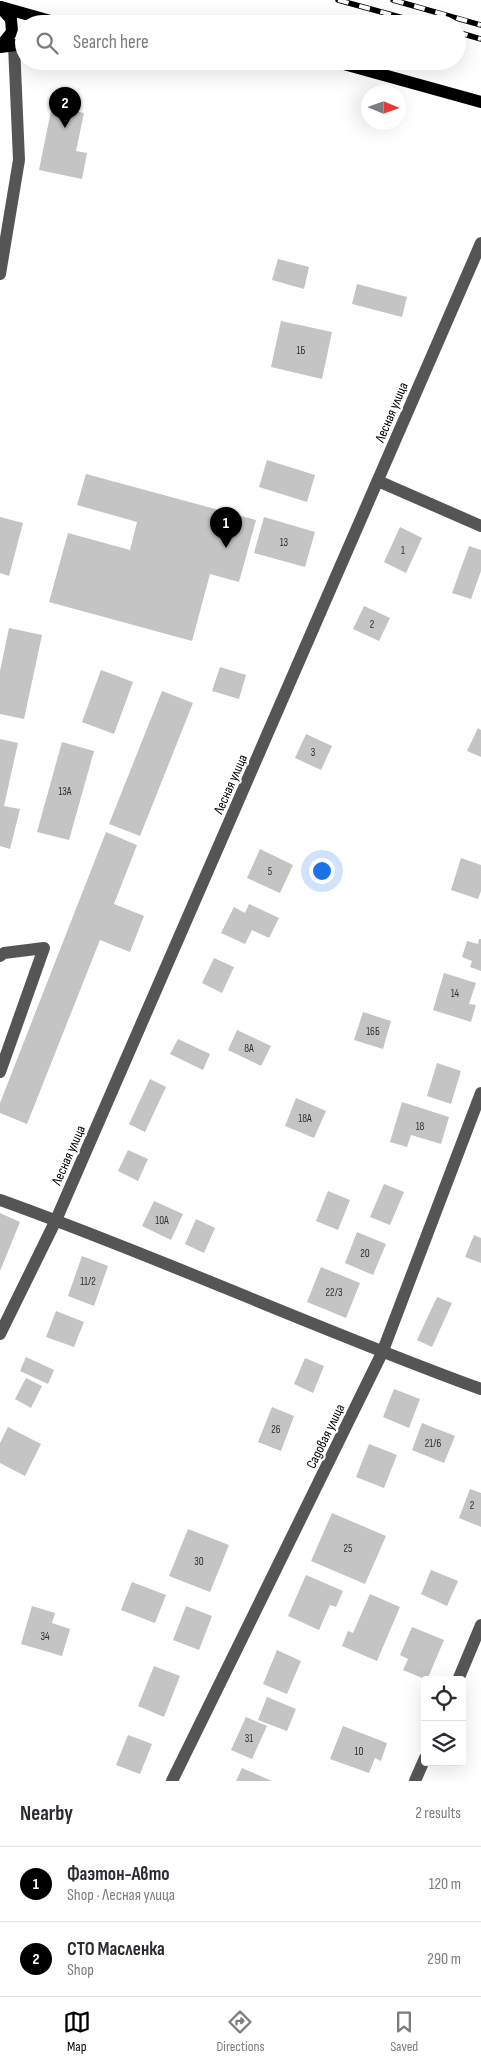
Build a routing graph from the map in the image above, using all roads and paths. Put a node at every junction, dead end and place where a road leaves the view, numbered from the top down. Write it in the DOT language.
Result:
graph roads {
  1 [pos="1,7"];
  2 [pos="29,15"];
  3 [pos="15,45"];
  4 [pos="0,47"];
  5 [pos="19,70"];
  6 [pos="365,70"];
  7 [pos="481,102"];
  8 [pos="481,243"];
  9 [pos="0,274"];
  10 [pos="378,481"];
  11 [pos="481,526"];
  12 [pos="0,956"];
  13 [pos="0,1072"];
  14 [pos="481,1093"];
  15 [pos="0,1200"];
  16 [pos="56,1220"];
  17 [pos="0,1334"];
  18 [pos="382,1353"];
  19 [pos="481,1389"];
  20 [pos="481,1625"];
  21 [pos="460,1676"];
  22 [pos="422,1766"];
  23 [pos="172,1781"];
  24 [pos="415,1781"];
  1 -- 2 [label="main road"];
  1 -- 4 [label="main road"];
  3 -- 4 [label="main road"];
  5 -- 9 [label="street"];
  6 -- 7 [label="main road"];
  8 -- 10 [label="street, Лесная улица"];
  10 -- 11 [label="street"];
  10 -- 16 [label="street, Лесная улица"];
  12 -- 13 [label="street"];
  14 -- 18 [label="street, Садовая улица"];
  15 -- 16 [label="street"];
  16 -- 17 [label="street, Лесная улица"];
  16 -- 18 [label="street"];
  18 -- 19 [label="street"];
  18 -- 23 [label="street, Садовая улица"];
  20 -- 21 [label="street"];
  22 -- 24 [label="street"];
}
